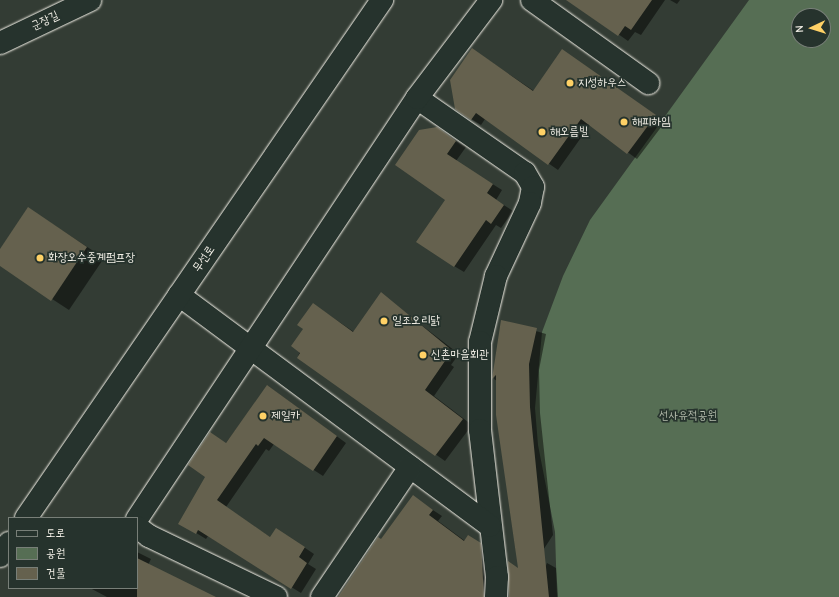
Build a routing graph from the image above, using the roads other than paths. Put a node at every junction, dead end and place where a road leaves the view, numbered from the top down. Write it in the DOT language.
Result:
graph roads {
  1 [pos="90,0"];
  2 [pos="382,0"];
  3 [pos="491,0"];
  4 [pos="532,0"];
  5 [pos="0,43"];
  6 [pos="648,83"];
  7 [pos="417,98"];
  8 [pos="179,295"];
  9 [pos="249,348"];
  10 [pos="410,467"];
  11 [pos="27,517"];
  12 [pos="138,517"];
  13 [pos="490,526"];
  14 [pos="138,528"];
  15 [pos="8,544"];
  16 [pos="0,556"];
  17 [pos="276,597"];
  18 [pos="322,597"];
  19 [pos="496,597"];
  1 -- 5 [label="street, 군장길"];
  2 -- 8 [label="street, 무선로"];
  3 -- 7 [label="street"];
  4 -- 6 [label="street"];
  7 -- 9 [label="street"];
  7 -- 13 [label="street"];
  8 -- 9 [label="street"];
  8 -- 11 [label="street, 무선로"];
  9 -- 10 [label="street"];
  9 -- 12 [label="street"];
  10 -- 13 [label="street"];
  10 -- 18 [label="street"];
  13 -- 19 [label="street"];
  14 -- 17 [label="street"];
  15 -- 16 [label="street"];
}
